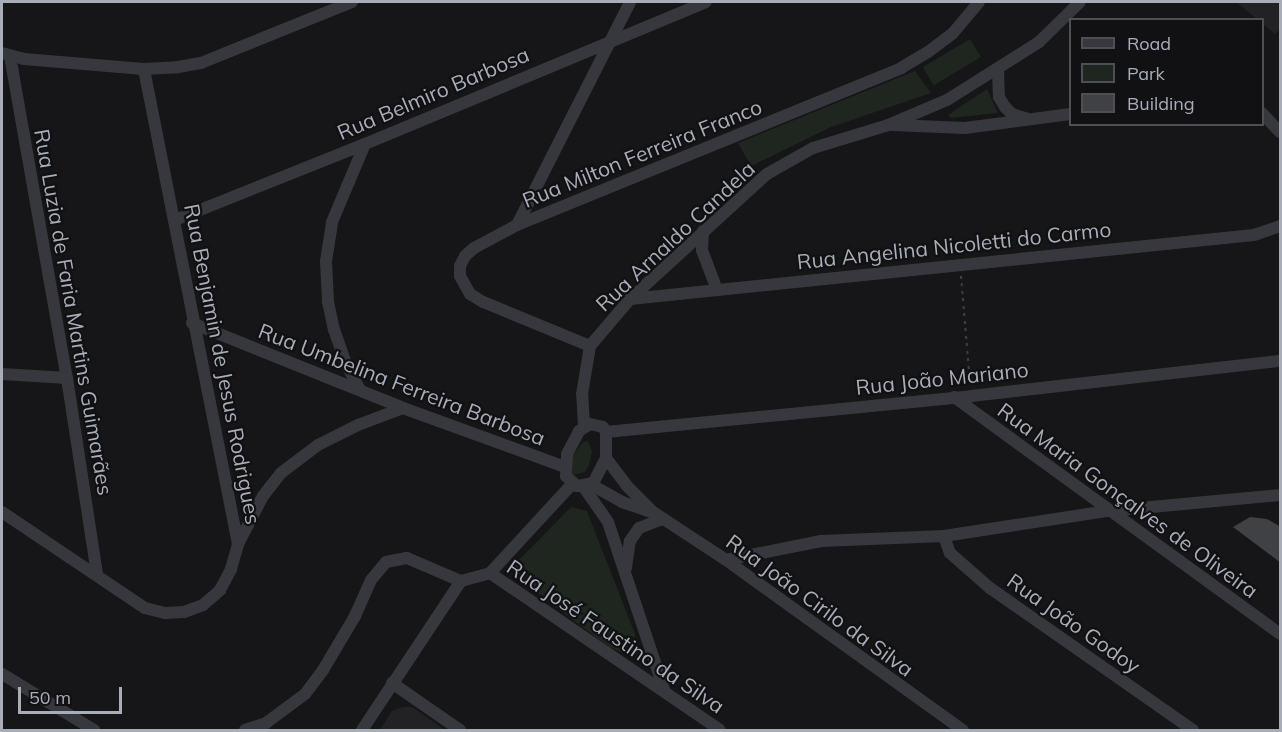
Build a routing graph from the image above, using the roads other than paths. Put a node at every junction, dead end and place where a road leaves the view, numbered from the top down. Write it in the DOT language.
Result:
graph roads {
  1 [pos="352,2"];
  2 [pos="630,2"];
  3 [pos="706,2"];
  4 [pos="979,2"];
  5 [pos="1080,2"];
  6 [pos="611,39"];
  7 [pos="6,54"];
  8 [pos="144,69"];
  9 [pos="998,70"];
  10 [pos="1069,114"];
  11 [pos="1264,114"];
  12 [pos="1032,120"];
  13 [pos="888,125"];
  14 [pos="1278,125"];
  15 [pos="364,144"];
  16 [pos="175,220"];
  17 [pos="517,225"];
  18 [pos="1281,226"];
  19 [pos="703,231"];
  20 [pos="717,290"];
  21 [pos="630,299"];
  22 [pos="192,322"];
  23 [pos="590,345"];
  24 [pos="1281,361"];
  25 [pos="2,374"];
  26 [pos="67,378"];
  27 [pos="360,390"];
  28 [pos="954,397"];
  29 [pos="404,408"];
  30 [pos="584,427"];
  31 [pos="606,432"];
  32 [pos="606,458"];
  33 [pos="565,467"];
  34 [pos="582,485"];
  35 [pos="1281,495"];
  36 [pos="1108,511"];
  37 [pos="2,512"];
  38 [pos="658,516"];
  39 [pos="944,537"];
  40 [pos="238,544"];
  41 [pos="726,560"];
  42 [pos="626,569"];
  43 [pos="489,573"];
  44 [pos="97,576"];
  45 [pos="460,581"];
  46 [pos="1281,634"];
  47 [pos="2,674"];
  48 [pos="392,683"];
  49 [pos="665,692"];
  50 [pos="94,730"];
  51 [pos="245,730"];
  52 [pos="362,730"];
  53 [pos="460,730"];
  54 [pos="720,730"];
  55 [pos="963,730"];
  56 [pos="1193,730"];
  1 -- 8 [label="street"];
  2 -- 6 [label="street"];
  3 -- 6 [label="street, Rua Belmiro Barbosa"];
  4 -- 17 [label="street, Rua Milton Ferreira Franco"];
  5 -- 9 [label="street, Rua Arnaldo Candela"];
  6 -- 15 [label="street, Rua Belmiro Barbosa"];
  6 -- 17 [label="street"];
  7 -- 8 [label="street"];
  7 -- 26 [label="street, Rua Luzia de Faria Martins Guimarães"];
  8 -- 16 [label="street, Rua Benjamin de Jesus Rodrigues"];
  9 -- 12 [label="street"];
  9 -- 13 [label="street, Rua Arnaldo Candela"];
  10 -- 12 [label="street"];
  11 -- 14 [label="street"];
  12 -- 13 [label="street"];
  13 -- 19 [label="street, Rua Arnaldo Candela"];
  15 -- 16 [label="street, Rua Belmiro Barbosa"];
  15 -- 27 [label="street"];
  16 -- 22 [label="street, Rua Benjamin de Jesus Rodrigues"];
  17 -- 23 [label="street, Rua Milton Ferreira Franco"];
  18 -- 20 [label="street, Rua Angelina Nicoletti do Carmo"];
  19 -- 20 [label="street"];
  19 -- 21 [label="street, Rua Arnaldo Candela"];
  20 -- 21 [label="street, Rua Angelina Nicoletti do Carmo"];
  21 -- 23 [label="street, Rua Arnaldo Candela"];
  22 -- 27 [label="street, Rua Umbelina Ferreira Barbosa"];
  22 -- 40 [label="street, Rua Benjamin de Jesus Rodrigues"];
  23 -- 30 [label="street, Rua Arnaldo Candela"];
  24 -- 28 [label="street, Rua João Mariano"];
  25 -- 26 [label="street"];
  26 -- 44 [label="street, Rua Luzia de Faria Martins Guimarães"];
  27 -- 29 [label="street, Rua Umbelina Ferreira Barbosa"];
  28 -- 31 [label="street, Rua João Mariano"];
  28 -- 36 [label="street, Rua Maria Gonçalves de Oliveira"];
  29 -- 33 [label="street, Rua Umbelina Ferreira Barbosa"];
  29 -- 40 [label="street"];
  30 -- 31 [label="street"];
  30 -- 33 [label="street"];
  31 -- 32 [label="street"];
  32 -- 34 [label="street"];
  32 -- 38 [label="street, Rua João Cirilo da Silva"];
  33 -- 34 [label="street"];
  34 -- 38 [label="street, Rua João Cirilo da Silva"];
  34 -- 42 [label="street"];
  34 -- 43 [label="street"];
  35 -- 36 [label="street"];
  36 -- 39 [label="street"];
  36 -- 46 [label="street, Rua Maria Gonçalves de Oliveira"];
  37 -- 44 [label="street, Rua Benjamin de Jesus Rodrigues"];
  38 -- 41 [label="street, Rua João Cirilo da Silva"];
  38 -- 42 [label="street"];
  39 -- 41 [label="street"];
  39 -- 56 [label="street, Rua João Godoy"];
  40 -- 44 [label="street, Rua Benjamin de Jesus Rodrigues"];
  41 -- 55 [label="street, Rua João Cirilo da Silva"];
  42 -- 49 [label="street"];
  43 -- 45 [label="street"];
  43 -- 49 [label="street, Rua José Faustino da Silva"];
  45 -- 48 [label="street"];
  45 -- 51 [label="street"];
  47 -- 50 [label="street"];
  48 -- 52 [label="street"];
  48 -- 53 [label="street"];
  49 -- 54 [label="street, Rua José Faustino da Silva"];
}
